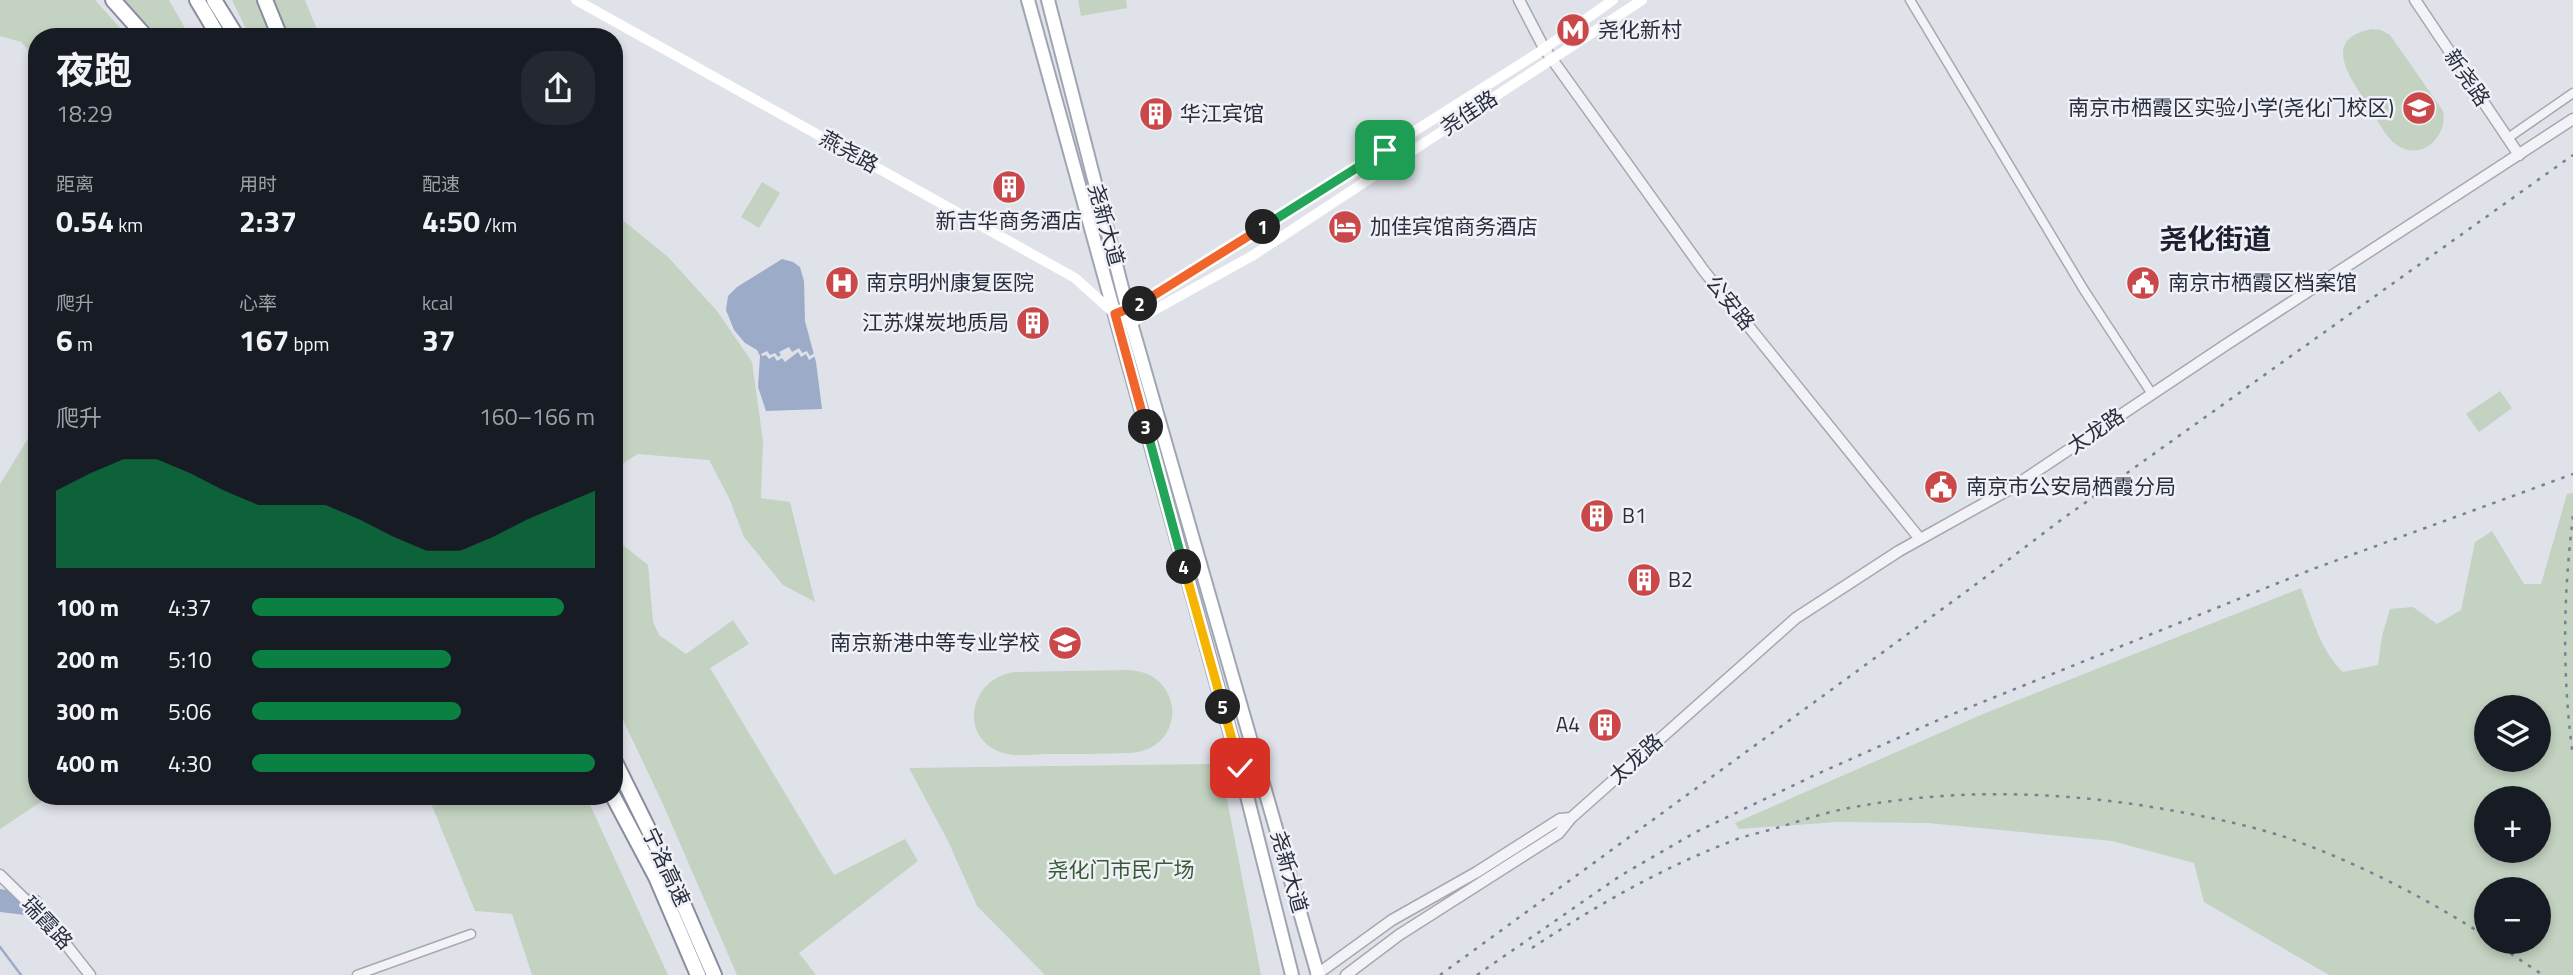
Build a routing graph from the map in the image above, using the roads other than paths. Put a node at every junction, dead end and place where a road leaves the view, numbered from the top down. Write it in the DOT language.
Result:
graph roads {
  1 [pos="113,0"];
  2 [pos="197,0"];
  3 [pos="214,0"];
  4 [pos="265,0"];
  5 [pos="576,0"];
  6 [pos="1028,0"];
  7 [pos="1048,0"];
  8 [pos="1518,0"];
  9 [pos="1614,0"];
  10 [pos="1642,0"];
  11 [pos="1910,0"];
  12 [pos="2416,0"];
  13 [pos="138,28"];
  14 [pos="214,28"];
  15 [pos="231,28"];
  16 [pos="276,28"];
  17 [pos="1544,48"];
  18 [pos="1552,59"];
  19 [pos="2573,93"];
  20 [pos="2573,119"];
  21 [pos="2508,138"];
  22 [pos="2519,155"];
  23 [pos="1115,314"];
  24 [pos="1130,316"];
  25 [pos="2151,394"];
  26 [pos="1920,539"];
  27 [pos="623,778"];
  28 [pos="618,805"];
  29 [pos="1571,817"];
  30 [pos="0,875"];
  31 [pos="471,934"];
  32 [pos="90,975"];
  33 [pos="357,975"];
  34 [pos="698,975"];
  35 [pos="714,975"];
  36 [pos="1292,975"];
  37 [pos="1317,975"];
  38 [pos="1346,975"];
  1 -- 13 [label="highway"];
  2 -- 14 [label="highway"];
  3 -- 15 [label="highway"];
  4 -- 16 [label="highway"];
  5 -- 23 [label="main road, 燕尧路"];
  6 -- 23 [label="main road, 尧新大道"];
  7 -- 24 [label="main road, 尧新大道"];
  8 -- 17 [label="street, 公安路"];
  9 -- 17 [label="main road, 尧佳路"];
  10 -- 18 [label="main road, 尧佳路"];
  11 -- 25 [label="street"];
  12 -- 21 [label="street, 新尧路"];
  17 -- 18 [label="street, 公安路"];
  17 -- 24 [label="main road, 尧佳路"];
  18 -- 24 [label="main road, 尧佳路"];
  18 -- 26 [label="street, 公安路"];
  19 -- 21 [label="street"];
  20 -- 22 [label="street, 太龙路"];
  21 -- 22 [label="street, 新尧路"];
  22 -- 25 [label="street, 太龙路"];
  23 -- 24 [label="main road"];
  23 -- 36 [label="main road, 尧新大道"];
  24 -- 37 [label="main road, 尧新大道"];
  25 -- 26 [label="street, 太龙路"];
  26 -- 29 [label="street, 太龙路"];
  27 -- 35 [label="highway, 宁洛高速"];
  28 -- 34 [label="highway, 宁洛高速"];
  29 -- 37 [label="street, 太龙路"];
  29 -- 38 [label="street, 太龙路"];
  30 -- 32 [label="street, 瑞霞路"];
  31 -- 33 [label="street"];
}
